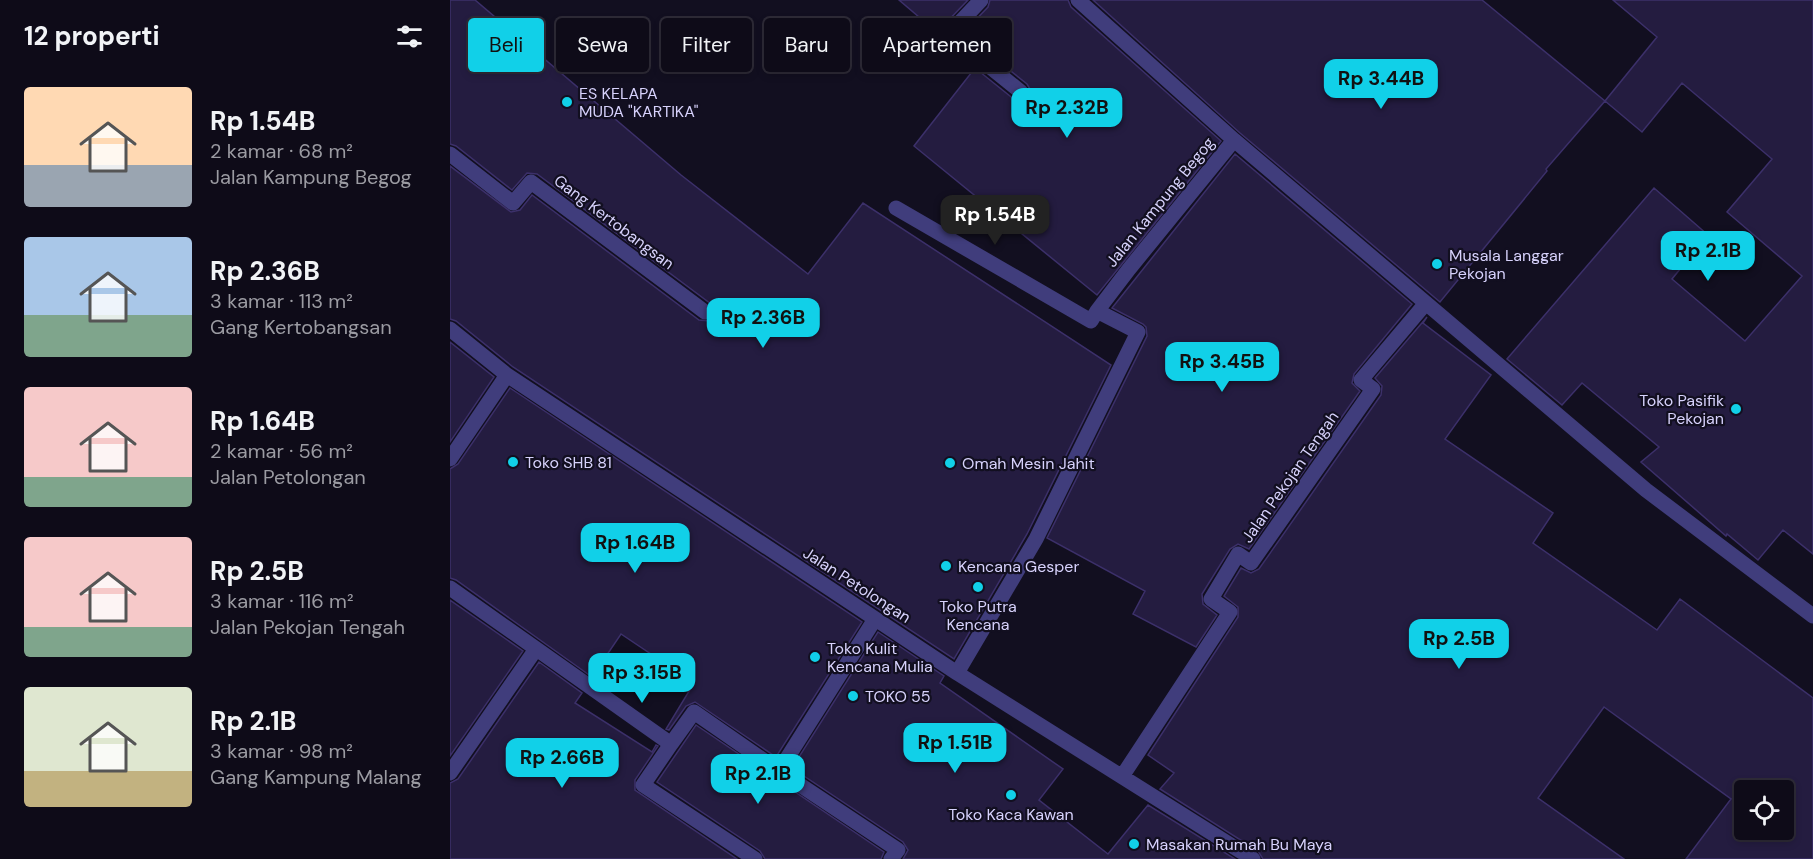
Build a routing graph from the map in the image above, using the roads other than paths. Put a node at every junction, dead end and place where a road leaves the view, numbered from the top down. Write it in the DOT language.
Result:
graph roads {
  1 [pos="981,0"];
  2 [pos="1078,0"];
  3 [pos="1020,92"];
  4 [pos="1234,140"];
  5 [pos="450,154"];
  6 [pos="896,208"];
  7 [pos="1426,303"];
  8 [pos="1097,310"];
  9 [pos="705,312"];
  10 [pos="450,329"];
  11 [pos="507,375"];
  12 [pos="450,459"];
  13 [pos="450,588"];
  14 [pos="1813,616"];
  15 [pos="875,619"];
  16 [pos="536,650"];
  17 [pos="957,673"];
  18 [pos="671,744"];
  19 [pos="779,771"];
  20 [pos="450,773"];
  21 [pos="1122,775"];
  22 [pos="755,859"];
  23 [pos="891,859"];
  24 [pos="1253,859"];
  1 -- 3 [label="street"];
  2 -- 4 [label="street, Jalan Kampung Begog"];
  4 -- 7 [label="street"];
  4 -- 8 [label="street, Jalan Kampung Begog"];
  5 -- 9 [label="street, Gang Kertobangsan"];
  6 -- 8 [label="street"];
  7 -- 14 [label="street"];
  7 -- 21 [label="street, Jalan Pekojan Tengah"];
  8 -- 17 [label="street"];
  10 -- 11 [label="street, Jalan Petolongan"];
  11 -- 12 [label="street"];
  11 -- 15 [label="street, Jalan Petolongan"];
  13 -- 16 [label="street"];
  15 -- 17 [label="street, Jalan Petolongan"];
  15 -- 19 [label="street"];
  16 -- 18 [label="street"];
  16 -- 20 [label="street"];
  17 -- 21 [label="street, Jalan Petolongan"];
  18 -- 19 [label="street"];
  18 -- 22 [label="street"];
  19 -- 23 [label="street"];
  21 -- 24 [label="street, Jalan Petolongan"];
}
